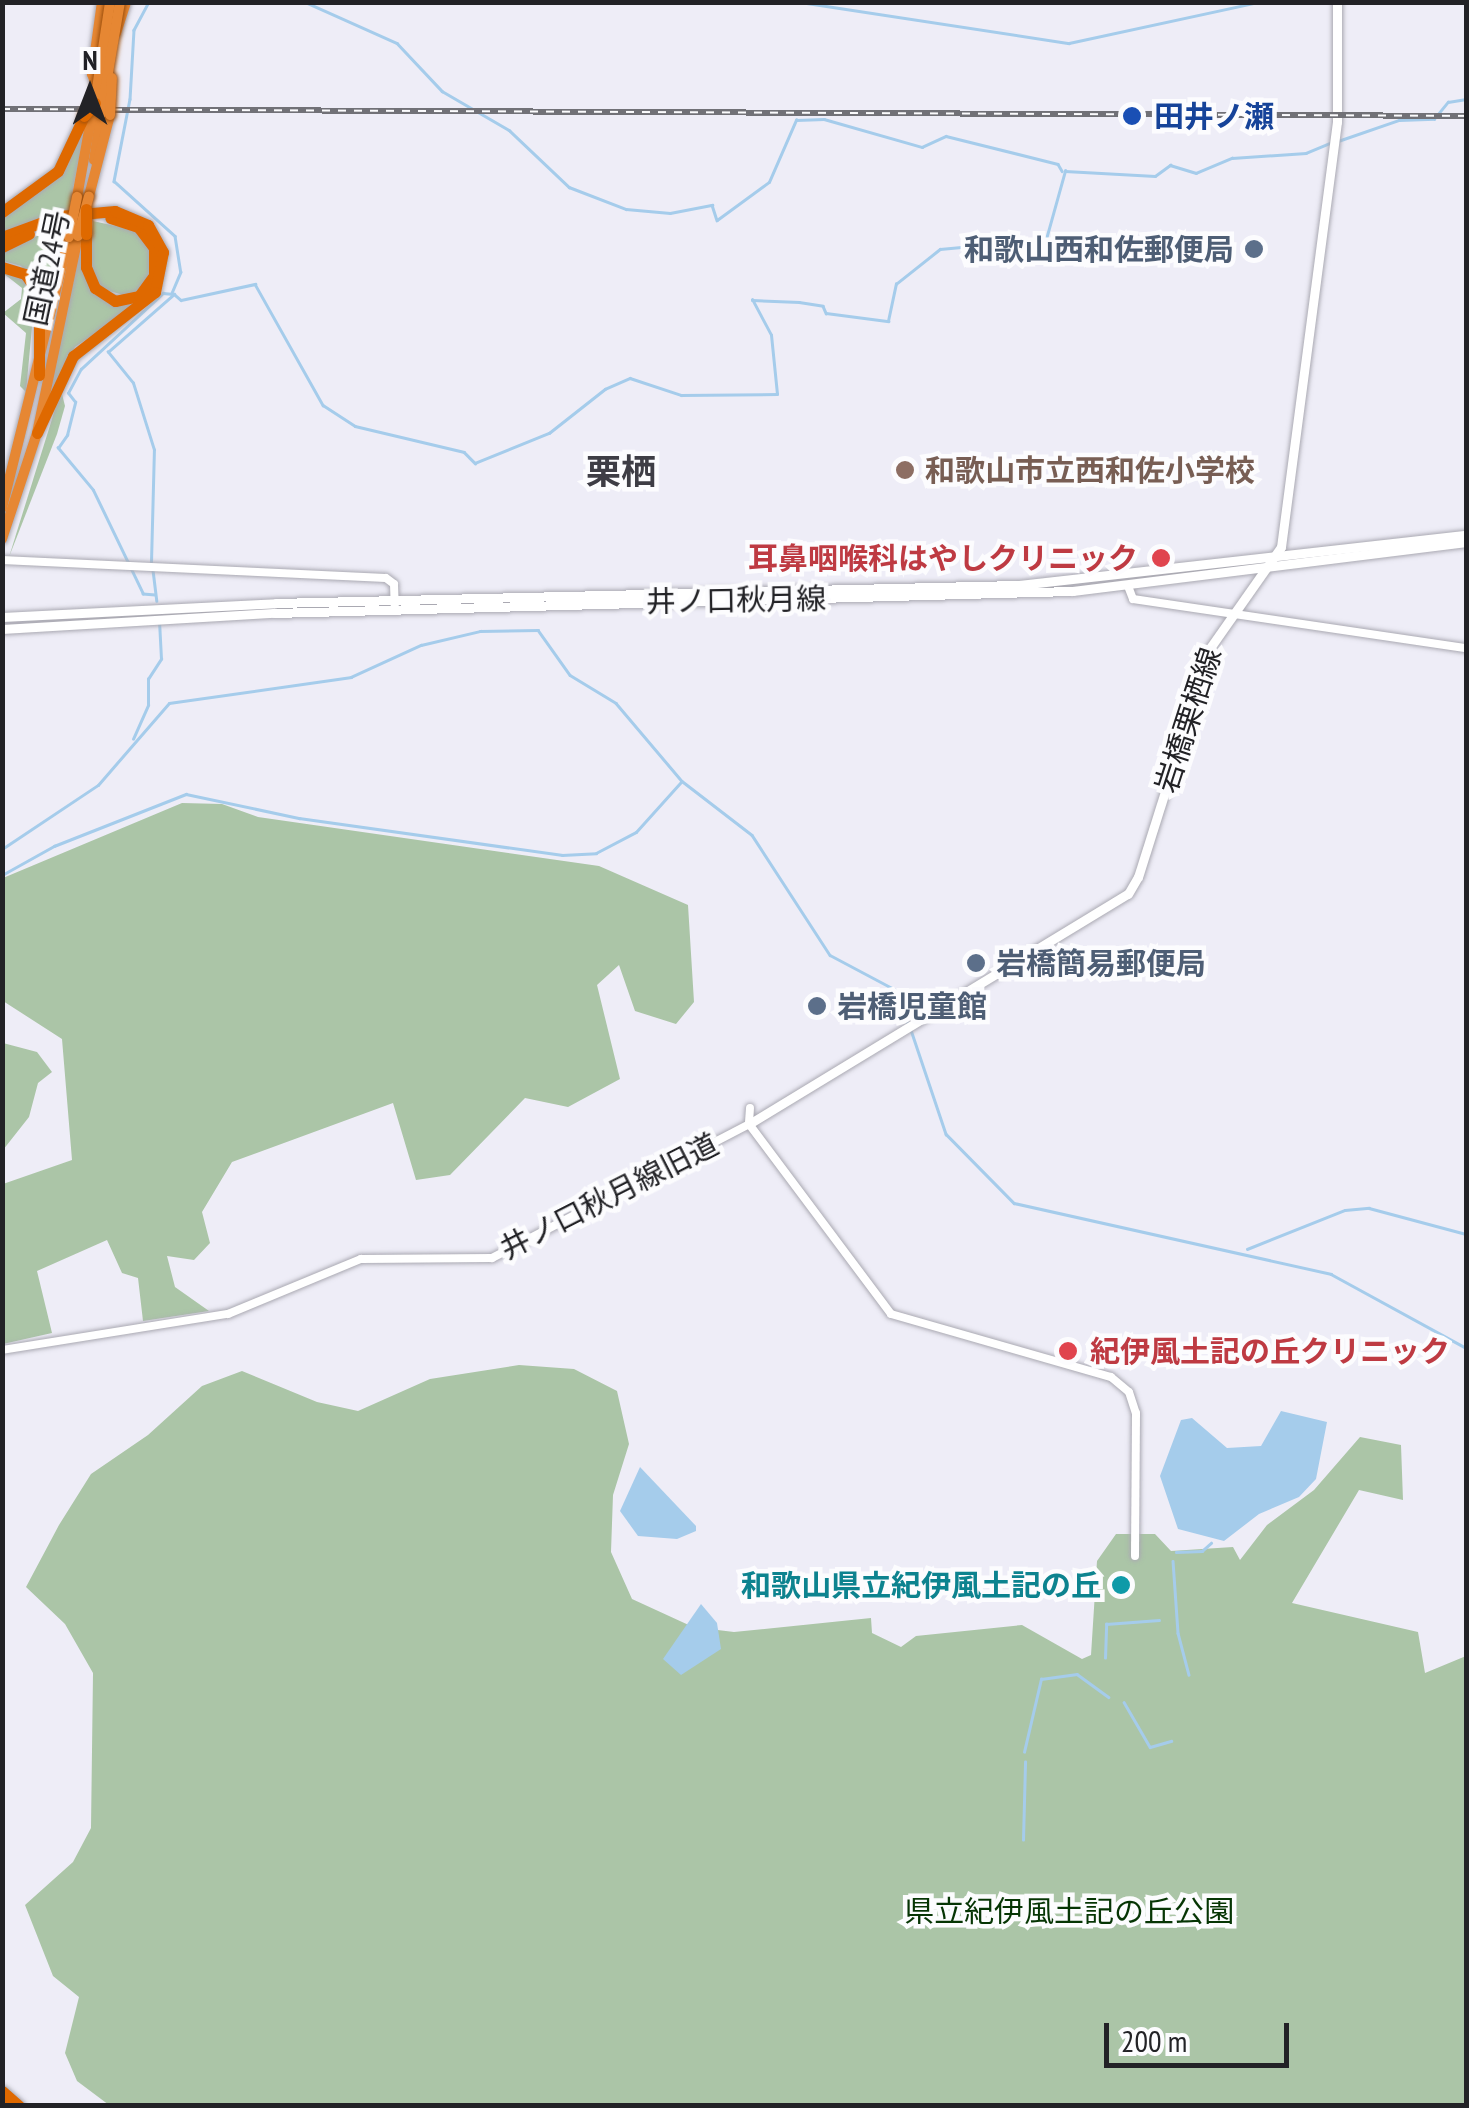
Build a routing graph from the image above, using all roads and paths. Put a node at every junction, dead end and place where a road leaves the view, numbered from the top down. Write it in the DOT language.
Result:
graph roads {
  1 [pos="105,2"];
  2 [pos="123,2"];
  3 [pos="1337,2"];
  4 [pos="97,88"];
  5 [pos="96,112"];
  6 [pos="83,196"];
  7 [pos="86,209"];
  8 [pos="2,212"];
  9 [pos="78,236"];
  10 [pos="2,237"];
  11 [pos="2,247"];
  12 [pos="2,267"];
  13 [pos="40,375"];
  14 [pos="37,433"];
  15 [pos="2,508"];
  16 [pos="2,539"];
  17 [pos="1466,539"];
  18 [pos="2,560"];
  19 [pos="1275,562"];
  20 [pos="1128,586"];
  21 [pos="395,604"];
  22 [pos="1234,611"];
  23 [pos="2,617"];
  24 [pos="2,629"];
  25 [pos="1466,648"];
  26 [pos="750,1108"];
  27 [pos="749,1124"];
  28 [pos="2,1350"];
  29 [pos="1136,1556"];
  30 [pos="2,2091"];
  31 [pos="19,2106"];
  1 -- 4 [label="highway, 国道24号, bridge"];
  1 -- 4 [label="highway, bridge"];
  2 -- 5 [label="highway, 国道24号, bridge"];
  3 -- 19 [label="main road"];
  4 -- 5 [label="highway, 国道24号, bridge"];
  5 -- 6 [label="highway, 国道24号"];
  5 -- 8 [label="highway"];
  6 -- 7 [label="highway, 国道24号, bridge"];
  6 -- 9 [label="highway, 国道24号, bridge"];
  7 -- 9 [label="highway, bridge"];
  9 -- 11 [label="highway"];
  9 -- 13 [label="highway, 国道24号"];
  9 -- 14 [label="highway, 国道24号"];
  10 -- 14 [label="highway"];
  12 -- 13 [label="highway"];
  13 -- 15 [label="highway, 国道24号"];
  14 -- 16 [label="highway, 国道24号"];
  17 -- 19 [label="main road, 井ノ口秋月線"];
  18 -- 21 [label="street"];
  19 -- 20 [label="main road, 井ノ口秋月線"];
  19 -- 21 [label="main road, 井ノ口秋月線"];
  19 -- 22 [label="main road, 岩橋栗栖線"];
  20 -- 21 [label="main road, 井ノ口秋月線"];
  20 -- 22 [label="street"];
  21 -- 23 [label="main road, 井ノ口秋月線"];
  21 -- 24 [label="main road, 井ノ口秋月線"];
  22 -- 25 [label="street"];
  22 -- 27 [label="main road, 岩橋栗栖線"];
  26 -- 27 [label="street"];
  27 -- 28 [label="street, 井ノ口秋月線旧道"];
  27 -- 29 [label="street"];
  30 -- 31 [label="highway"];
}
